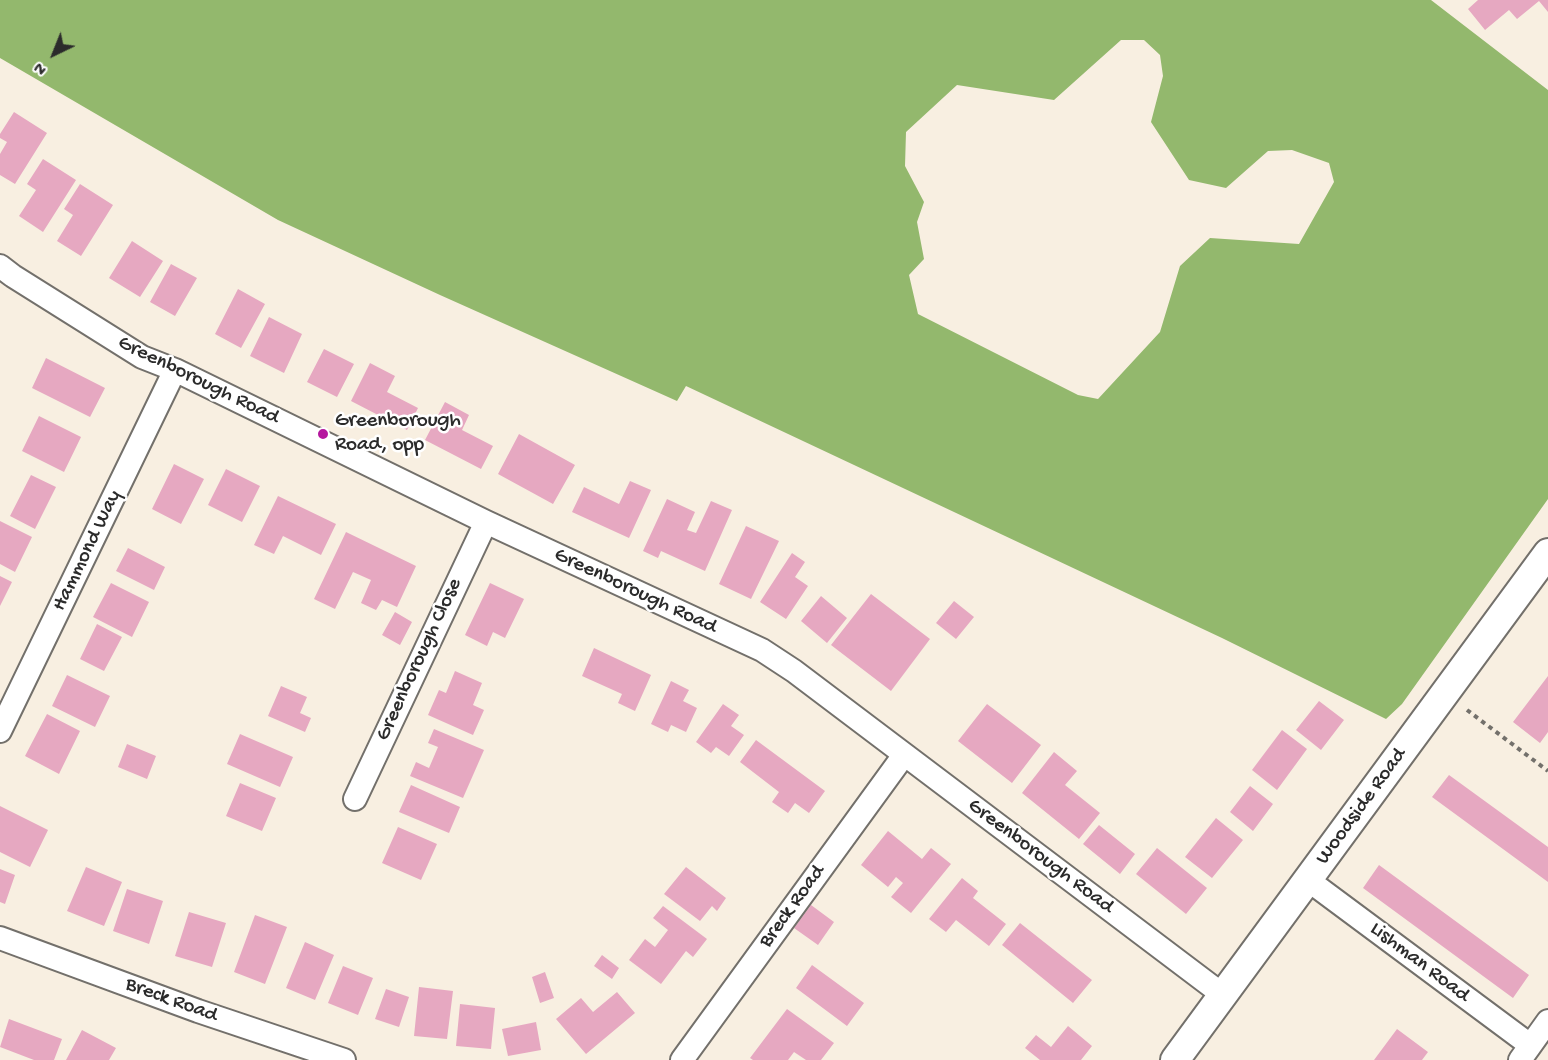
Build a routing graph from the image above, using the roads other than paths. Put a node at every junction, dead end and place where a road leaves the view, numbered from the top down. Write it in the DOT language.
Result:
graph roads {
  1 [pos="0,266"];
  2 [pos="175,370"];
  3 [pos="486,522"];
  4 [pos="1548,553"];
  5 [pos="0,731"];
  6 [pos="904,754"];
  7 [pos="355,799"];
  8 [pos="1308,880"];
  9 [pos="0,938"];
  10 [pos="1223,995"];
  11 [pos="1548,1021"];
  12 [pos="1525,1053"];
  13 [pos="344,1060"];
  14 [pos="682,1060"];
  15 [pos="1175,1060"];
  1 -- 2 [label="street, Greenborough Road"];
  2 -- 3 [label="street, Greenborough Road"];
  2 -- 5 [label="street, Hammond Way"];
  3 -- 6 [label="street, Greenborough Road"];
  3 -- 7 [label="street, Greenborough Close"];
  4 -- 8 [label="street, Woodside Road"];
  6 -- 10 [label="street, Greenborough Road"];
  6 -- 14 [label="street, Breck Road"];
  8 -- 10 [label="street, Woodside Road"];
  8 -- 12 [label="street, Lishman Road"];
  9 -- 13 [label="street, Breck Road"];
  10 -- 15 [label="street, Woodside Road"];
  11 -- 12 [label="street"];
}
